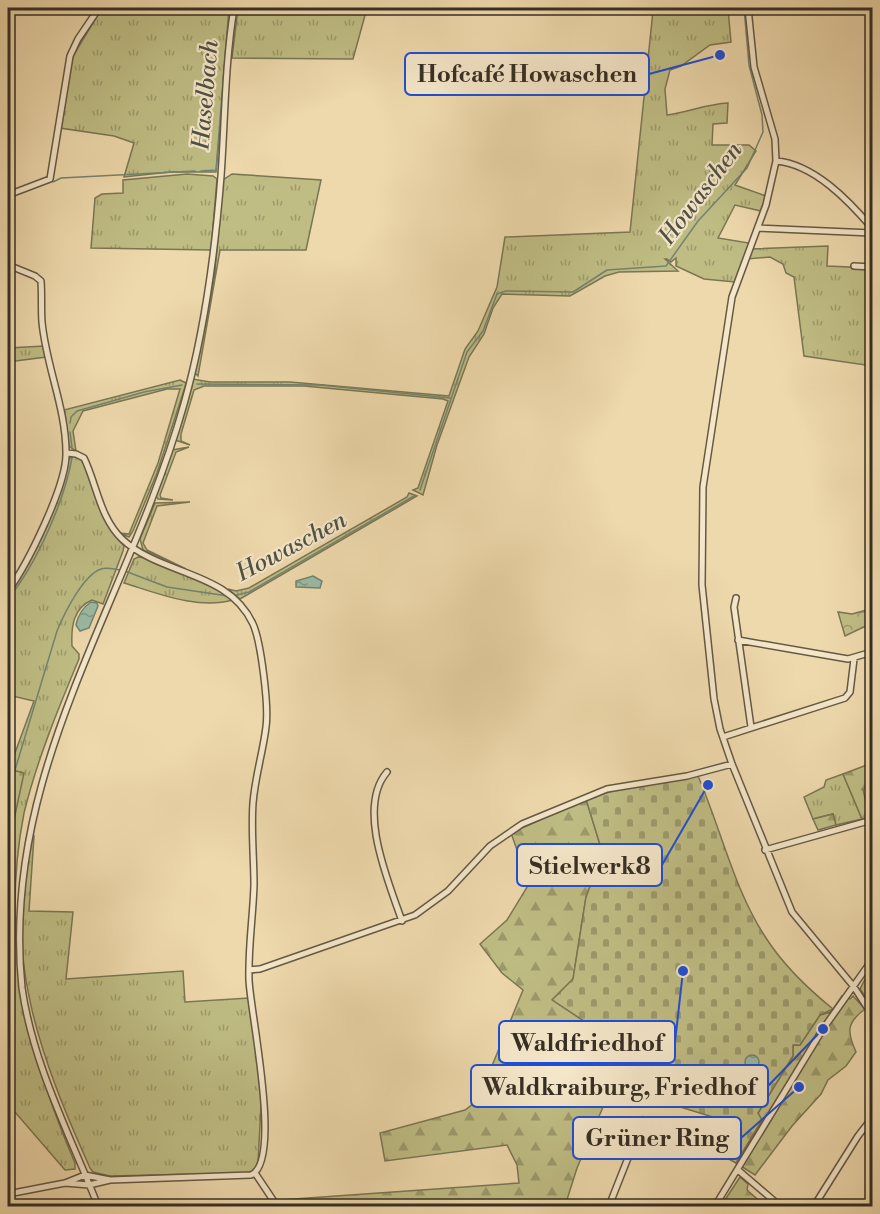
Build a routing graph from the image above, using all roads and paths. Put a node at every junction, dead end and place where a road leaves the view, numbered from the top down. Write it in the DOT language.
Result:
graph roads {
  1 [pos="99,8"];
  2 [pos="234,8"];
  3 [pos="748,8"];
  4 [pos="776,161"];
  5 [pos="8,195"];
  6 [pos="759,228"];
  7 [pos="873,228"];
  8 [pos="873,233"];
  9 [pos="8,265"];
  10 [pos="854,266"];
  11 [pos="873,267"];
  12 [pos="67,453"];
  13 [pos="132,546"];
  14 [pos="8,591"];
  15 [pos="736,598"];
  16 [pos="869,607"];
  17 [pos="873,614"];
  18 [pos="738,640"];
  19 [pos="873,652"];
  20 [pos="854,658"];
  21 [pos="751,727"];
  22 [pos="723,737"];
  23 [pos="732,764"];
  24 [pos="387,772"];
  25 [pos="35,784"];
  26 [pos="27,814"];
  27 [pos="873,819"];
  28 [pos="765,850"];
  29 [pos="402,921"];
  30 [pos="873,960"];
  31 [pos="249,970"];
  32 [pos="854,987"];
  33 [pos="871,1011"];
  34 [pos="873,1118"];
  35 [pos="643,1120"];
  36 [pos="738,1170"];
  37 [pos="255,1173"];
  38 [pos="85,1175"];
  39 [pos="110,1180"];
  40 [pos="65,1182"];
  41 [pos="89,1185"];
  42 [pos="8,1194"];
  43 [pos="98,1206"];
  44 [pos="277,1206"];
  45 [pos="612,1206"];
  46 [pos="715,1206"];
  47 [pos="780,1206"];
  48 [pos="814,1206"];
  1 -- 5 [label="street"];
  2 -- 13 [label="street"];
  3 -- 4 [label="street"];
  4 -- 6 [label="street"];
  4 -- 7 [label="street"];
  6 -- 8 [label="street"];
  6 -- 22 [label="street"];
  9 -- 12 [label="street"];
  10 -- 11 [label="street"];
  12 -- 13 [label="street"];
  12 -- 14 [label="street"];
  13 -- 25 [label="street"];
  13 -- 31 [label="street"];
  15 -- 18 [label="street"];
  16 -- 17 [label="street"];
  18 -- 20 [label="street"];
  18 -- 21 [label="street"];
  19 -- 20 [label="street"];
  20 -- 21 [label="street"];
  21 -- 22 [label="street"];
  22 -- 23 [label="street"];
  23 -- 28 [label="street"];
  23 -- 29 [label="street"];
  24 -- 29 [label="street"];
  26 -- 38 [label="street"];
  27 -- 28 [label="street"];
  28 -- 32 [label="street"];
  29 -- 31 [label="street"];
  30 -- 32 [label="street"];
  31 -- 37 [label="street"];
  32 -- 33 [label="street"];
  32 -- 36 [label="street"];
  34 -- 48 [label="street"];
  35 -- 45 [label="street"];
  36 -- 46 [label="street"];
  36 -- 47 [label="street"];
  37 -- 39 [label="street"];
  37 -- 44 [label="street"];
  38 -- 39 [label="street"];
  38 -- 40 [label="street"];
  38 -- 41 [label="street"];
  39 -- 41 [label="street"];
  40 -- 41 [label="street"];
  40 -- 42 [label="street"];
  41 -- 43 [label="street"];
}
